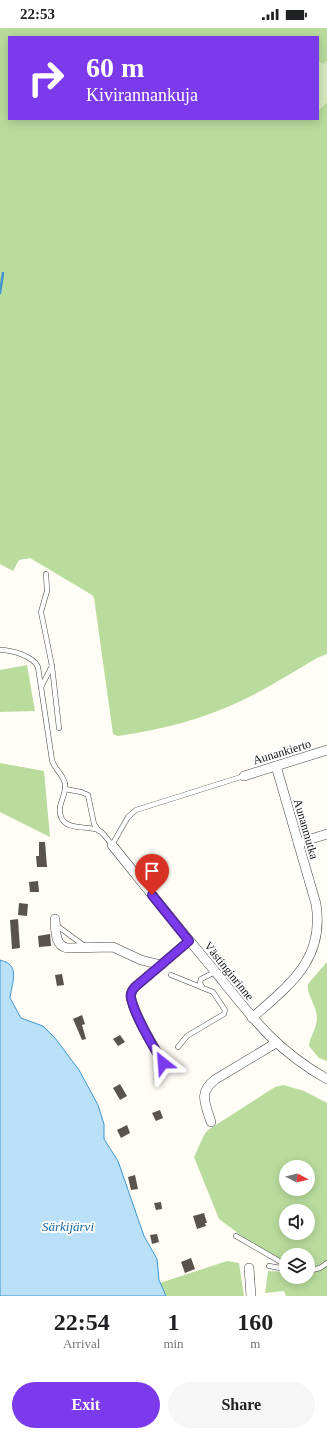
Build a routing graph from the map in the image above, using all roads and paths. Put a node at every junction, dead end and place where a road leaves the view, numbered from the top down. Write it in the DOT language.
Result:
graph roads {
  1 [pos="46,574"];
  2 [pos="0,650"];
  3 [pos="52,666"];
  4 [pos="41,687"];
  5 [pos="59,728"];
  6 [pos="327,750"];
  7 [pos="276,766"];
  8 [pos="244,776"];
  9 [pos="65,790"];
  10 [pos="99,831"];
  11 [pos="327,834"];
  12 [pos="298,843"];
  13 [pos="112,845"];
  14 [pos="55,922"];
  15 [pos="189,941"];
  16 [pos="87,948"];
  17 [pos="161,965"];
  18 [pos="215,972"];
  19 [pos="171,975"];
  20 [pos="204,988"];
  21 [pos="252,1018"];
  22 [pos="276,1043"];
  23 [pos="178,1047"];
  24 [pos="163,1063"];
  25 [pos="327,1079"];
  26 [pos="211,1122"];
  27 [pos="236,1236"];
  28 [pos="279,1261"];
  29 [pos="327,1263"];
  30 [pos="269,1266"];
  31 [pos="249,1268"];
  32 [pos="279,1268"];
  33 [pos="315,1269"];
  34 [pos="252,1296"];
  1 -- 3 [label="lane"];
  2 -- 4 [label="lane"];
  3 -- 4 [label="lane"];
  3 -- 5 [label="lane"];
  4 -- 9 [label="lane"];
  6 -- 7 [label="street, Aunankierto"];
  7 -- 8 [label="street, Aunankierto"];
  7 -- 12 [label="street, Aunanmutka"];
  8 -- 13 [label="lane"];
  9 -- 10 [label="lane"];
  9 -- 10 [label="lane"];
  10 -- 13 [label="lane"];
  11 -- 12 [label="street"];
  12 -- 21 [label="street, Aunanmutka"];
  13 -- 15 [label="street, Västinginrinne"];
  14 -- 16 [label="lane"];
  14 -- 16 [label="street"];
  15 -- 17 [label="street"];
  15 -- 18 [label="street, Västinginrinne"];
  16 -- 17 [label="street"];
  17 -- 24 [label="street"];
  18 -- 20 [label="lane"];
  18 -- 21 [label="street, Västinginrinne"];
  19 -- 20 [label="lane"];
  20 -- 23 [label="lane"];
  21 -- 22 [label="street, Västinginrinne"];
  22 -- 25 [label="street, Västinginrinne"];
  22 -- 26 [label="street"];
  27 -- 28 [label="lane"];
  29 -- 33 [label="lane"];
  30 -- 32 [label="lane"];
  31 -- 34 [label="street"];
}
